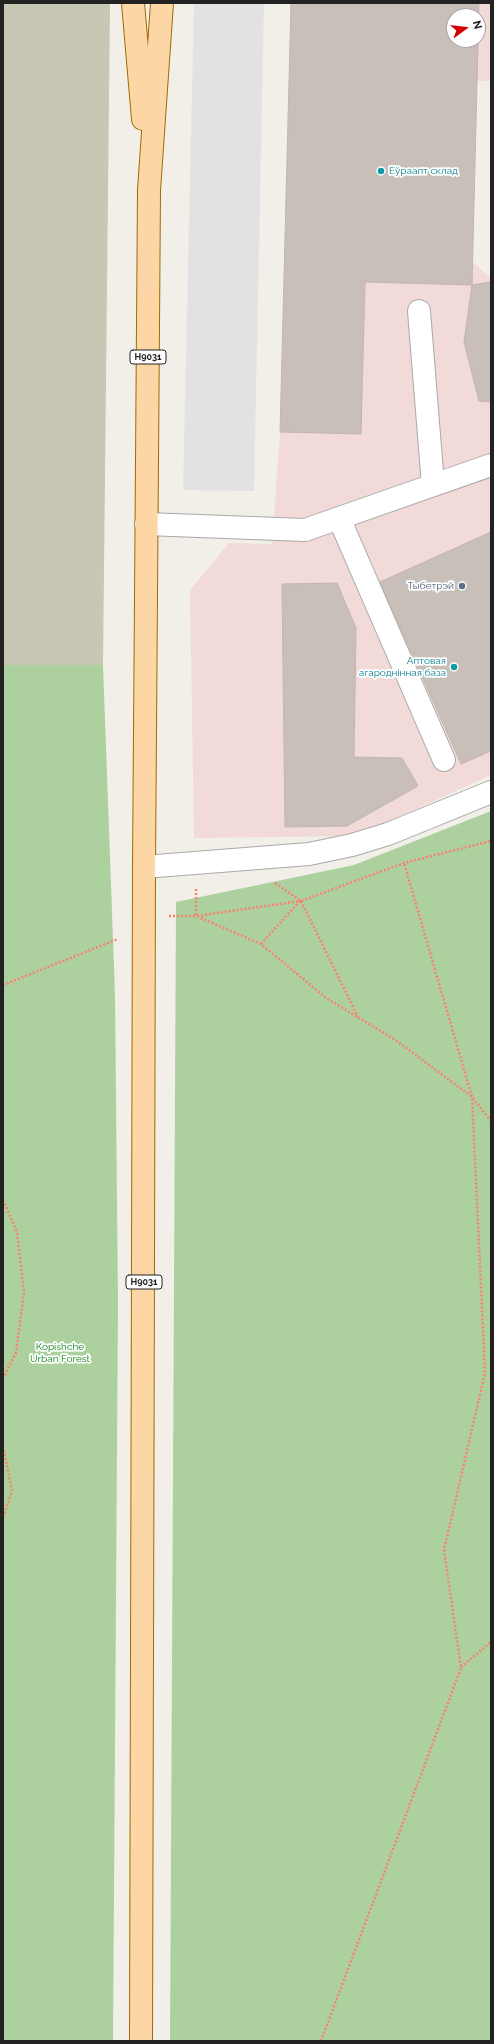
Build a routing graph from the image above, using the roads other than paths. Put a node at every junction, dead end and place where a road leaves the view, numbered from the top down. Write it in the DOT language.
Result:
graph roads {
  1 [pos="133,3"];
  2 [pos="162,3"];
  3 [pos="149,190"];
  4 [pos="418,311"];
  5 [pos="491,465"];
  6 [pos="432,485"];
  7 [pos="339,518"];
  8 [pos="146,524"];
  9 [pos="444,760"];
  10 [pos="491,792"];
  11 [pos="144,867"];
  12 [pos="141,2041"];
  1 -- 3 [label="main road, Н9031"];
  2 -- 3 [label="main road, Н9031"];
  3 -- 8 [label="main road, Н9031"];
  4 -- 6 [label="street"];
  5 -- 6 [label="street"];
  6 -- 7 [label="street"];
  7 -- 8 [label="street"];
  7 -- 9 [label="street"];
  8 -- 11 [label="main road, Н9031"];
  10 -- 11 [label="street"];
  11 -- 12 [label="main road, Н9031"];
}
